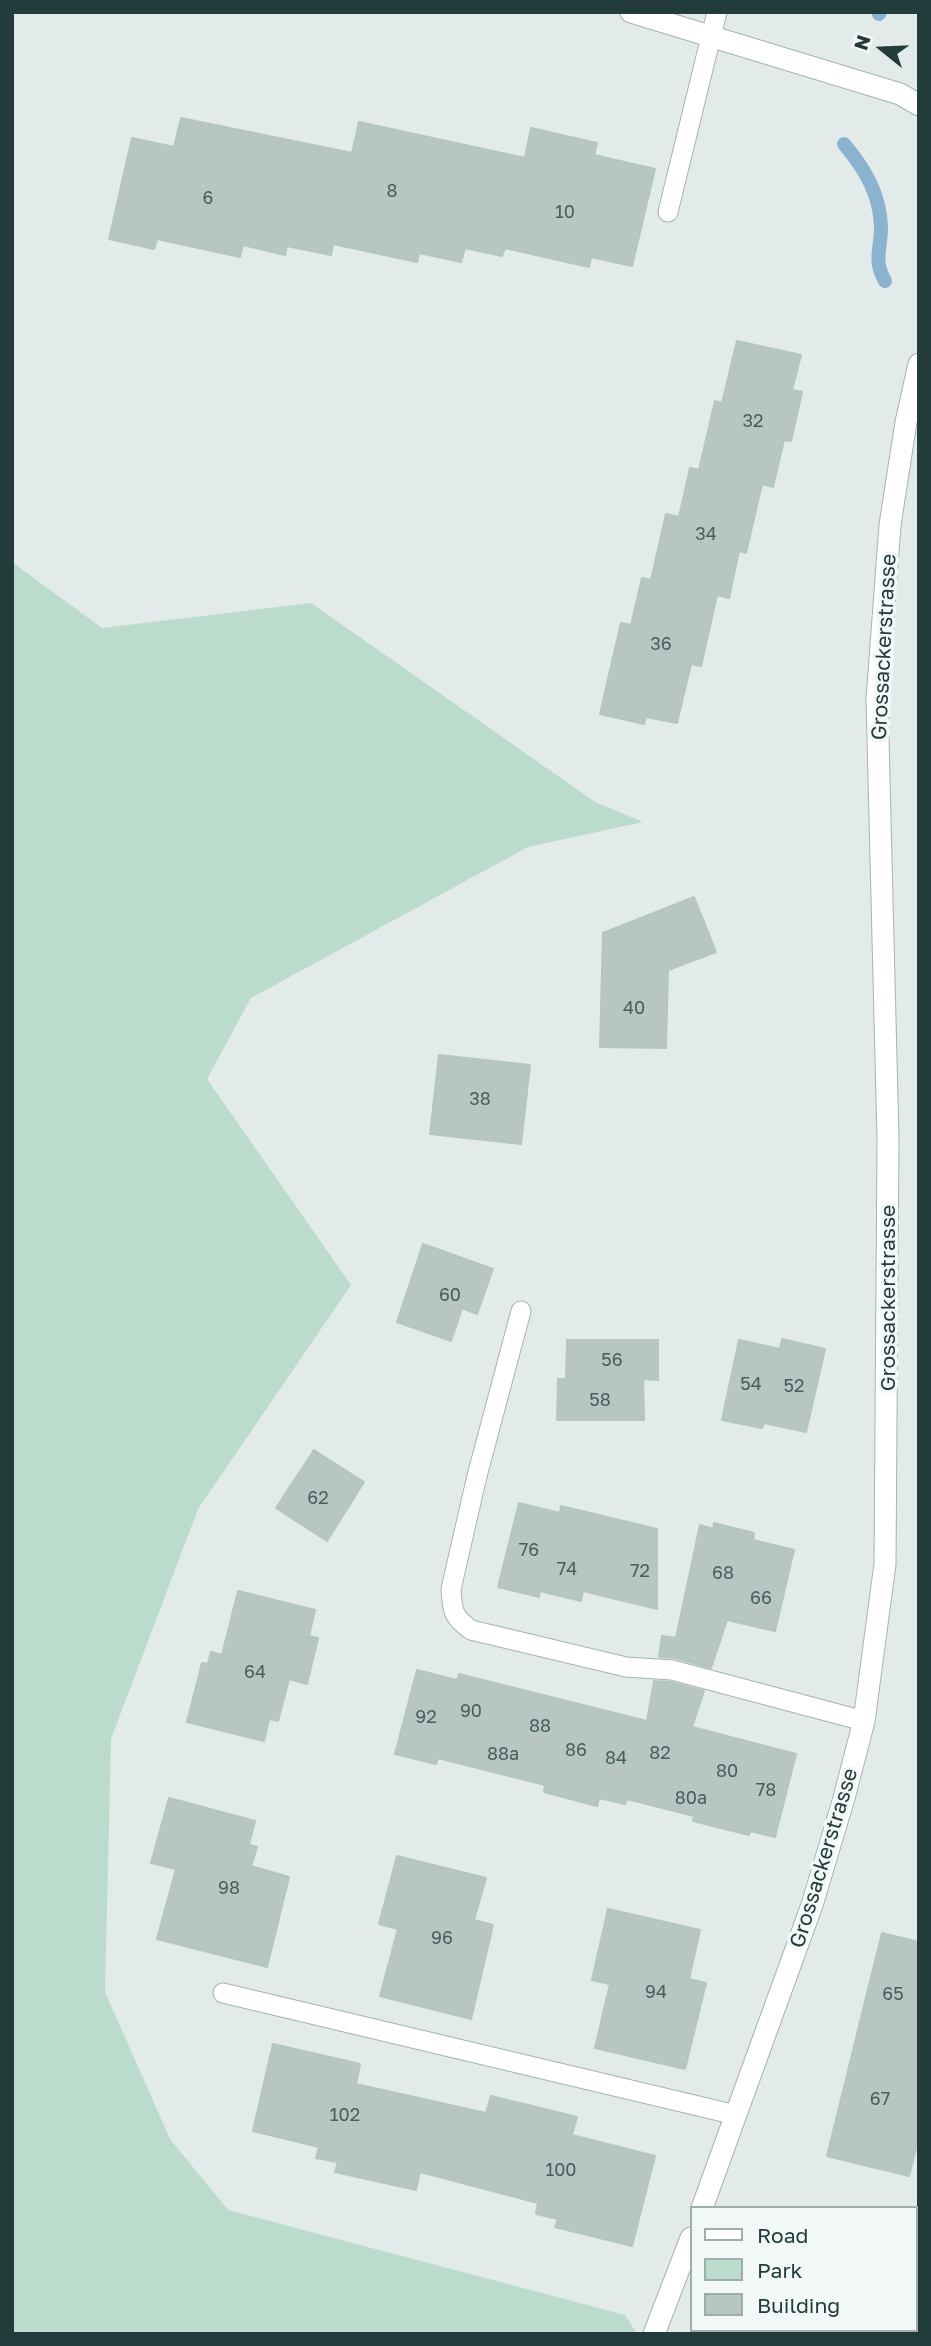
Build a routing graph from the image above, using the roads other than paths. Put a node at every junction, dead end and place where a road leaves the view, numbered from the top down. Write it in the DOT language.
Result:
graph roads {
  1 [pos="631,12"];
  2 [pos="718,12"];
  3 [pos="712,36"];
  4 [pos="919,105"];
  5 [pos="668,212"];
  6 [pos="919,364"];
  7 [pos="521,1311"];
  8 [pos="864,1721"];
  9 [pos="223,1993"];
  10 [pos="736,2115"];
  11 [pos="703,2206"];
  12 [pos="690,2241"];
  13 [pos="654,2334"];
  1 -- 3 [label="street"];
  2 -- 3 [label="lane"];
  3 -- 4 [label="street"];
  3 -- 5 [label="lane"];
  6 -- 8 [label="street, Grossackerstrasse"];
  7 -- 8 [label="lane"];
  8 -- 10 [label="street, Grossackerstrasse"];
  9 -- 10 [label="lane"];
  10 -- 11 [label="street, Grossackerstrasse"];
  12 -- 13 [label="street"];
}
